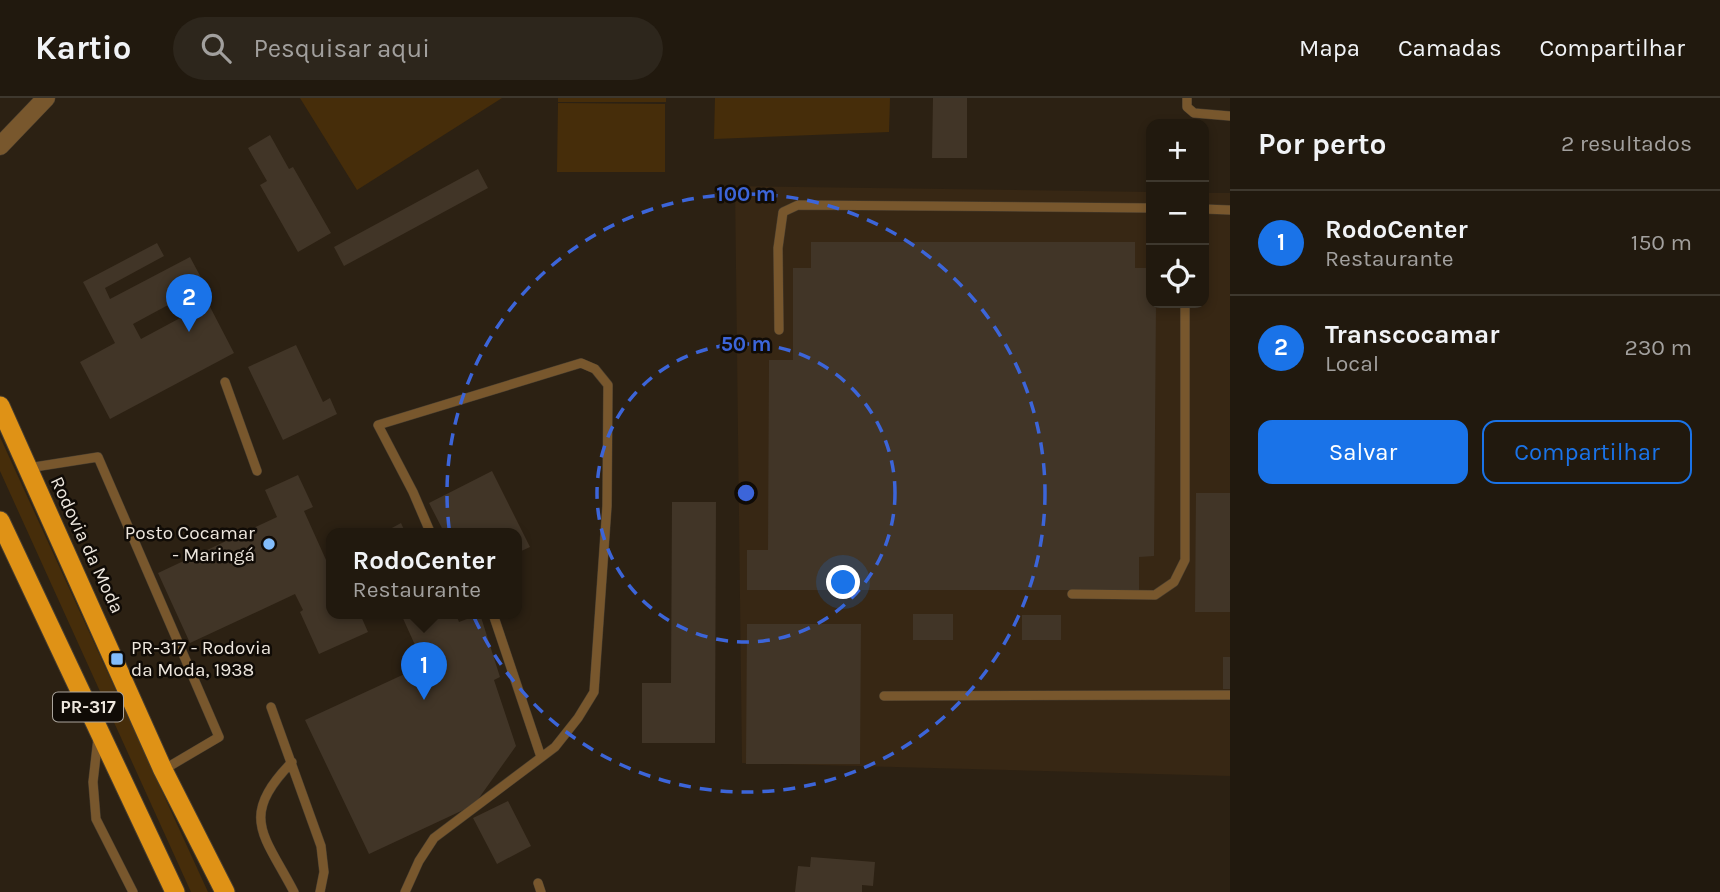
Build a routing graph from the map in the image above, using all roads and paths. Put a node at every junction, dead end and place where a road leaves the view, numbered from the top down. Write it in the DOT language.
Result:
graph roads {
  1 [pos="46,98"];
  2 [pos="1186,98"];
  3 [pos="1230,116"];
  4 [pos="0,146"];
  5 [pos="1146,208"];
  6 [pos="1209,209"];
  7 [pos="1230,210"];
  8 [pos="1185,308"];
  9 [pos="779,330"];
  10 [pos="225,382"];
  11 [pos="0,406"];
  12 [pos="27,468"];
  13 [pos="257,471"];
  14 [pos="0,521"];
  15 [pos="429,528"];
  16 [pos="1072,594"];
  17 [pos="495,619"];
  18 [pos="1230,695"];
  19 [pos="884,696"];
  20 [pos="271,706"];
  21 [pos="99,729"];
  22 [pos="541,757"];
  23 [pos="292,762"];
  24 [pos="163,769"];
  25 [pos="133,892"];
  26 [pos="175,892"];
  27 [pos="225,892"];
  28 [pos="294,892"];
  29 [pos="320,892"];
  30 [pos="405,892"];
  1 -- 4 [label="street"];
  2 -- 3 [label="lane"];
  5 -- 9 [label="lane"];
  6 -- 7 [label="lane"];
  8 -- 16 [label="lane"];
  10 -- 13 [label="lane"];
  11 -- 12 [label="highway, Rodovia da Moda / PR-317"];
  12 -- 24 [label="highway, Rodovia da Moda / PR-317"];
  12 -- 24 [label="lane"];
  14 -- 21 [label="highway, PR-317"];
  15 -- 22 [label="lane"];
  17 -- 22 [label="lane"];
  18 -- 19 [label="lane"];
  20 -- 23 [label="lane"];
  21 -- 25 [label="lane"];
  21 -- 26 [label="highway, PR-317"];
  22 -- 30 [label="lane"];
  23 -- 28 [label="lane"];
  23 -- 29 [label="lane"];
  24 -- 27 [label="highway, Rodovia da Moda / PR-317"];
}
